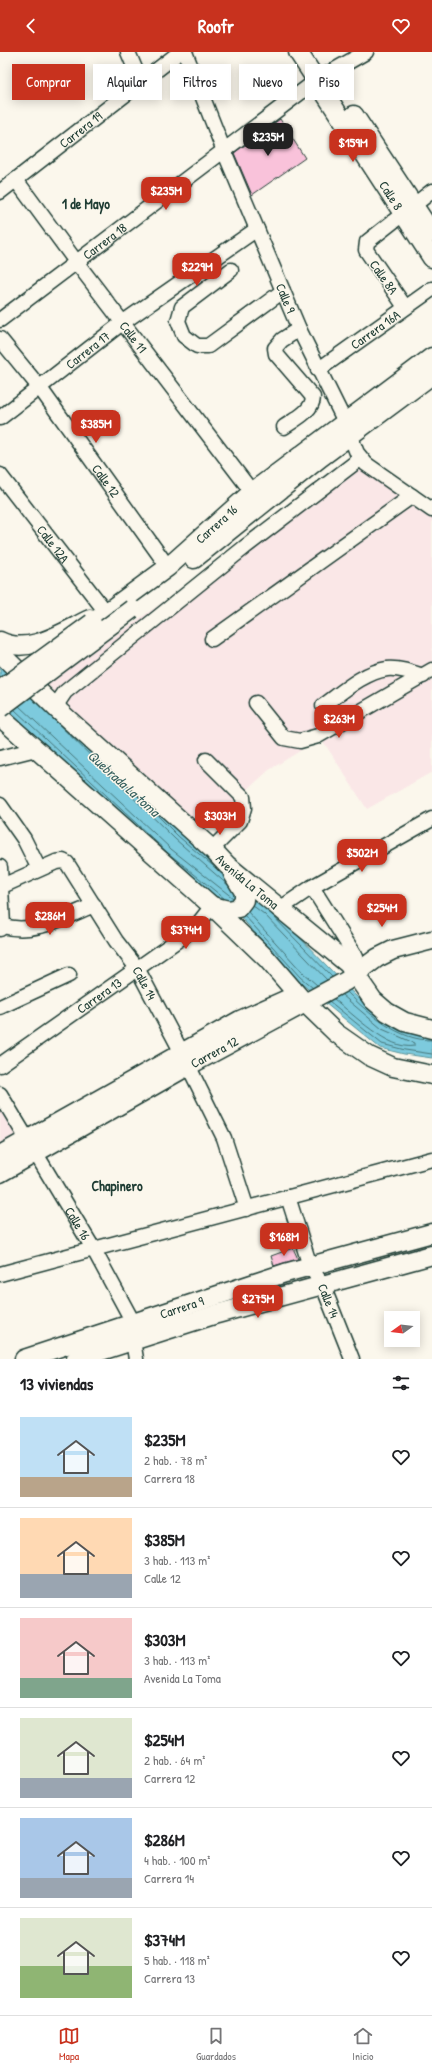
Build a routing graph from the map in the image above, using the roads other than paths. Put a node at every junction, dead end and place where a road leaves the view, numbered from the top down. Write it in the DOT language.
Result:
graph roads {
  1 [pos="128,52"];
  2 [pos="180,52"];
  3 [pos="185,52"];
  4 [pos="298,52"];
  5 [pos="313,52"];
  6 [pos="366,52"];
  7 [pos="133,64"];
  8 [pos="310,64"];
  9 [pos="317,64"];
  10 [pos="345,64"];
  11 [pos="162,67"];
  12 [pos="305,90"];
  13 [pos="120,100"];
  14 [pos="337,100"];
  15 [pos="224,150"];
  16 [pos="16,180"];
  17 [pos="0,192"];
  18 [pos="432,192"];
  19 [pos="409,209"];
  20 [pos="257,229"];
  21 [pos="432,233"];
  22 [pos="432,258"];
  23 [pos="77,263"];
  24 [pos="231,270"];
  25 [pos="432,288"];
  26 [pos="283,291"];
  27 [pos="405,307"];
  28 [pos="0,320"];
  29 [pos="122,323"];
  30 [pos="299,329"];
  31 [pos="0,338"];
  32 [pos="432,357"];
  33 [pos="318,370"];
  34 [pos="432,375"];
  35 [pos="40,388"];
  36 [pos="0,418"];
  37 [pos="284,427"];
  38 [pos="347,429"];
  39 [pos="360,459"];
  40 [pos="0,475"];
  41 [pos="252,492"];
  42 [pos="412,496"];
  43 [pos="432,510"];
  44 [pos="168,567"];
  45 [pos="101,616"];
  46 [pos="212,640"];
  47 [pos="0,641"];
  48 [pos="0,654"];
  49 [pos="428,673"];
  50 [pos="0,690"];
  51 [pos="256,703"];
  52 [pos="323,706"];
  53 [pos="0,708"];
  54 [pos="58,710"];
  55 [pos="0,718"];
  56 [pos="36,749"];
  57 [pos="0,758"];
  58 [pos="206,760"];
  59 [pos="0,805"];
  60 [pos="432,819"];
  61 [pos="212,849"];
  62 [pos="227,864"];
  63 [pos="0,867"];
  64 [pos="39,869"];
  65 [pos="1,887"];
  66 [pos="312,887"];
  67 [pos="94,906"];
  68 [pos="212,906"];
  69 [pos="281,908"];
  70 [pos="1,927"];
  71 [pos="432,929"];
  72 [pos="432,940"];
  73 [pos="137,968"];
  74 [pos="349,969"];
  75 [pos="69,975"];
  76 [pos="304,997"];
  77 [pos="0,1007"];
  78 [pos="432,1029"];
  79 [pos="184,1059"];
  80 [pos="0,1065"];
  81 [pos="432,1075"];
  82 [pos="0,1094"];
  83 [pos="32,1146"];
  84 [pos="0,1155"];
  85 [pos="432,1158"];
  86 [pos="0,1173"];
  87 [pos="288,1198"];
  88 [pos="247,1209"];
  89 [pos="432,1233"];
  90 [pos="94,1250"];
  91 [pos="432,1255"];
  92 [pos="310,1266"];
  93 [pos="0,1274"];
  94 [pos="323,1286"];
  95 [pos="133,1332"];
  96 [pos="24,1359"];
  97 [pos="76,1359"];
  98 [pos="136,1359"];
  99 [pos="352,1359"];
  1 -- 7 [label="street"];
  2 -- 11 [label="street, Carrera 19"];
  3 -- 15 [label="street, Calle 9"];
  4 -- 8 [label="main road, Calle 8"];
  5 -- 9 [label="main road, Calle 8"];
  6 -- 10 [label="street, Carrera 18"];
  12 -- 15 [label="street, Carrera 18"];
  13 -- 16 [label="street, Carrera 19"];
  14 -- 19 [label="main road, Calle 8"];
  15 -- 20 [label="street, Calle 9"];
  15 -- 23 [label="street, Carrera 18"];
  16 -- 17 [label="street, Carrera 19"];
  16 -- 23 [label="street, Calle 11"];
  18 -- 19 [label="street"];
  19 -- 21 [label="main road, Calle 8"];
  19 -- 22 [label="main road, Calle 8"];
  19 -- 27 [label="street, Calle 8A"];
  20 -- 26 [label="street, Calle 9"];
  20 -- 29 [label="street, Carrera 17"];
  23 -- 28 [label="street, Carrera 18"];
  23 -- 29 [label="street, Calle 11"];
  24 -- 26 [label="street"];
  25 -- 27 [label="street, Carrera 16A"];
  26 -- 30 [label="street, Calle 9"];
  27 -- 33 [label="street, Carrera 16A"];
  29 -- 35 [label="street, Carrera 17"];
  29 -- 41 [label="street, Calle 11"];
  30 -- 33 [label="street, Calle 9"];
  30 -- 37 [label="street"];
  31 -- 35 [label="street, Calle 12"];
  32 -- 38 [label="main road, Carrera 16"];
  33 -- 38 [label="street, Calle 9"];
  34 -- 38 [label="main road, Carrera 16"];
  35 -- 36 [label="street, Carrera 17"];
  35 -- 44 [label="street, Calle 12"];
  38 -- 39 [label="street, Calle 9"];
  38 -- 41 [label="main road, Carrera 16"];
  38 -- 53 [label="main road, Carrera 16, bridge"];
  39 -- 42 [label="street, Calle 9"];
  39 -- 54 [label="street"];
  40 -- 45 [label="street, Calle 12A"];
  41 -- 44 [label="main road, Carrera 16"];
  42 -- 43 [label="street, Calle 9"];
  42 -- 46 [label="street"];
  44 -- 45 [label="main road, Carrera 16"];
  45 -- 47 [label="main road"];
  45 -- 50 [label="main road, Carrera 16, bridge"];
  48 -- 54 [label="main road, Avenida La Toma"];
  49 -- 51 [label="street"];
  49 -- 52 [label="street"];
  54 -- 61 [label="main road, Avenida La Toma"];
  55 -- 56 [label="main road"];
  56 -- 57 [label="street"];
  56 -- 68 [label="main road"];
  58 -- 61 [label="street"];
  59 -- 64 [label="street"];
  60 -- 66 [label="street"];
  61 -- 62 [label="main road, Avenida La Toma"];
  62 -- 68 [label="main road"];
  62 -- 69 [label="main road, Avenida La Toma"];
  63 -- 65 [label="street"];
  64 -- 65 [label="street"];
  64 -- 67 [label="street, Calle 14"];
  65 -- 70 [label="street"];
  66 -- 69 [label="street"];
  66 -- 74 [label="street"];
  67 -- 70 [label="street"];
  67 -- 73 [label="street, Calle 14"];
  68 -- 73 [label="street, Carrera 13"];
  68 -- 76 [label="main road"];
  69 -- 74 [label="main road, Avenida La Toma"];
  71 -- 74 [label="main road, Carrera 12"];
  72 -- 74 [label="main road, Carrera 12"];
  73 -- 79 [label="street, Calle 14"];
  73 -- 80 [label="street, Carrera 13"];
  74 -- 76 [label="main road, Carrera 12"];
  74 -- 78 [label="main road, Avenida La Toma"];
  75 -- 77 [label="street"];
  76 -- 79 [label="main road, Carrera 12"];
  76 -- 81 [label="main road"];
  79 -- 83 [label="main road, Carrera 12"];
  79 -- 88 [label="street, Calle 14"];
  82 -- 83 [label="street, Calle 16"];
  83 -- 84 [label="main road, Carrera 12"];
  83 -- 86 [label="main road, Carrera 12"];
  83 -- 90 [label="street, Calle 16"];
  85 -- 87 [label="street"];
  87 -- 88 [label="street"];
  87 -- 92 [label="street, Calle 14"];
  88 -- 90 [label="street"];
  89 -- 92 [label="main road, Carrera 9"];
  90 -- 93 [label="street"];
  90 -- 95 [label="street, Calle 16"];
  91 -- 94 [label="main road, Carrera 9"];
  92 -- 94 [label="street, Calle 14"];
  92 -- 95 [label="main road, Carrera 9"];
  94 -- 95 [label="main road, Carrera 9"];
  94 -- 99 [label="street, Calle 14"];
  95 -- 96 [label="main road, Carrera 9"];
  95 -- 97 [label="main road, Carrera 9"];
  95 -- 98 [label="street, Calle 16"];
}
